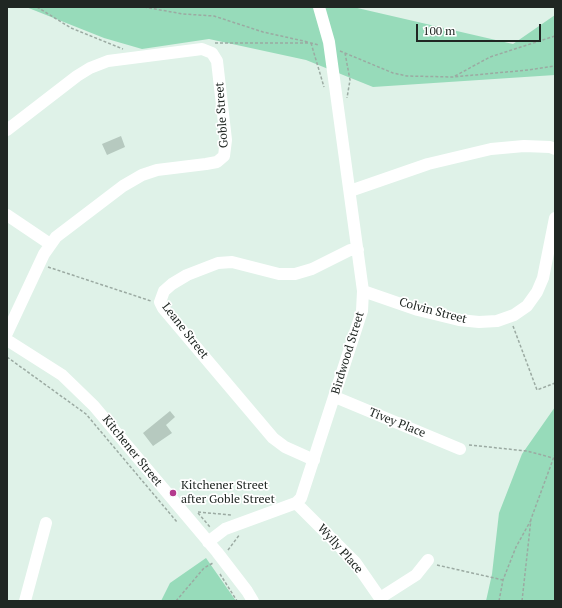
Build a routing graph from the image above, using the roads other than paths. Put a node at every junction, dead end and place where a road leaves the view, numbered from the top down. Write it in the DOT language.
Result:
graph roads {
  1 [pos="319,7"];
  2 [pos="7,130"];
  3 [pos="555,150"];
  4 [pos="350,191"];
  5 [pos="7,215"];
  6 [pos="555,218"];
  7 [pos="50,244"];
  8 [pos="358,250"];
  9 [pos="363,291"];
  10 [pos="7,333"];
  11 [pos="7,340"];
  12 [pos="335,397"];
  13 [pos="460,449"];
  14 [pos="314,460"];
  15 [pos="296,503"];
  16 [pos="46,523"];
  17 [pos="208,542"];
  18 [pos="428,560"];
  19 [pos="381,599"];
  20 [pos="25,601"];
  21 [pos="253,601"];
  1 -- 4 [label="street, Birdwood Street"];
  2 -- 7 [label="street, Goble Street"];
  3 -- 4 [label="street"];
  4 -- 8 [label="street, Birdwood Street"];
  5 -- 7 [label="street"];
  6 -- 9 [label="street, Colvin Street"];
  7 -- 10 [label="street, Goble Street"];
  8 -- 9 [label="street, Birdwood Street"];
  8 -- 14 [label="street, Leane Street"];
  9 -- 12 [label="street, Birdwood Street"];
  11 -- 17 [label="street, Kitchener Street"];
  12 -- 13 [label="street, Tivey Place"];
  12 -- 14 [label="street, Birdwood Street"];
  14 -- 15 [label="street, Birdwood Street"];
  15 -- 17 [label="street"];
  15 -- 19 [label="street, Wylly Place"];
  16 -- 20 [label="street"];
  17 -- 21 [label="street, Kitchener Street"];
  18 -- 19 [label="street, Wylly Place"];
}
